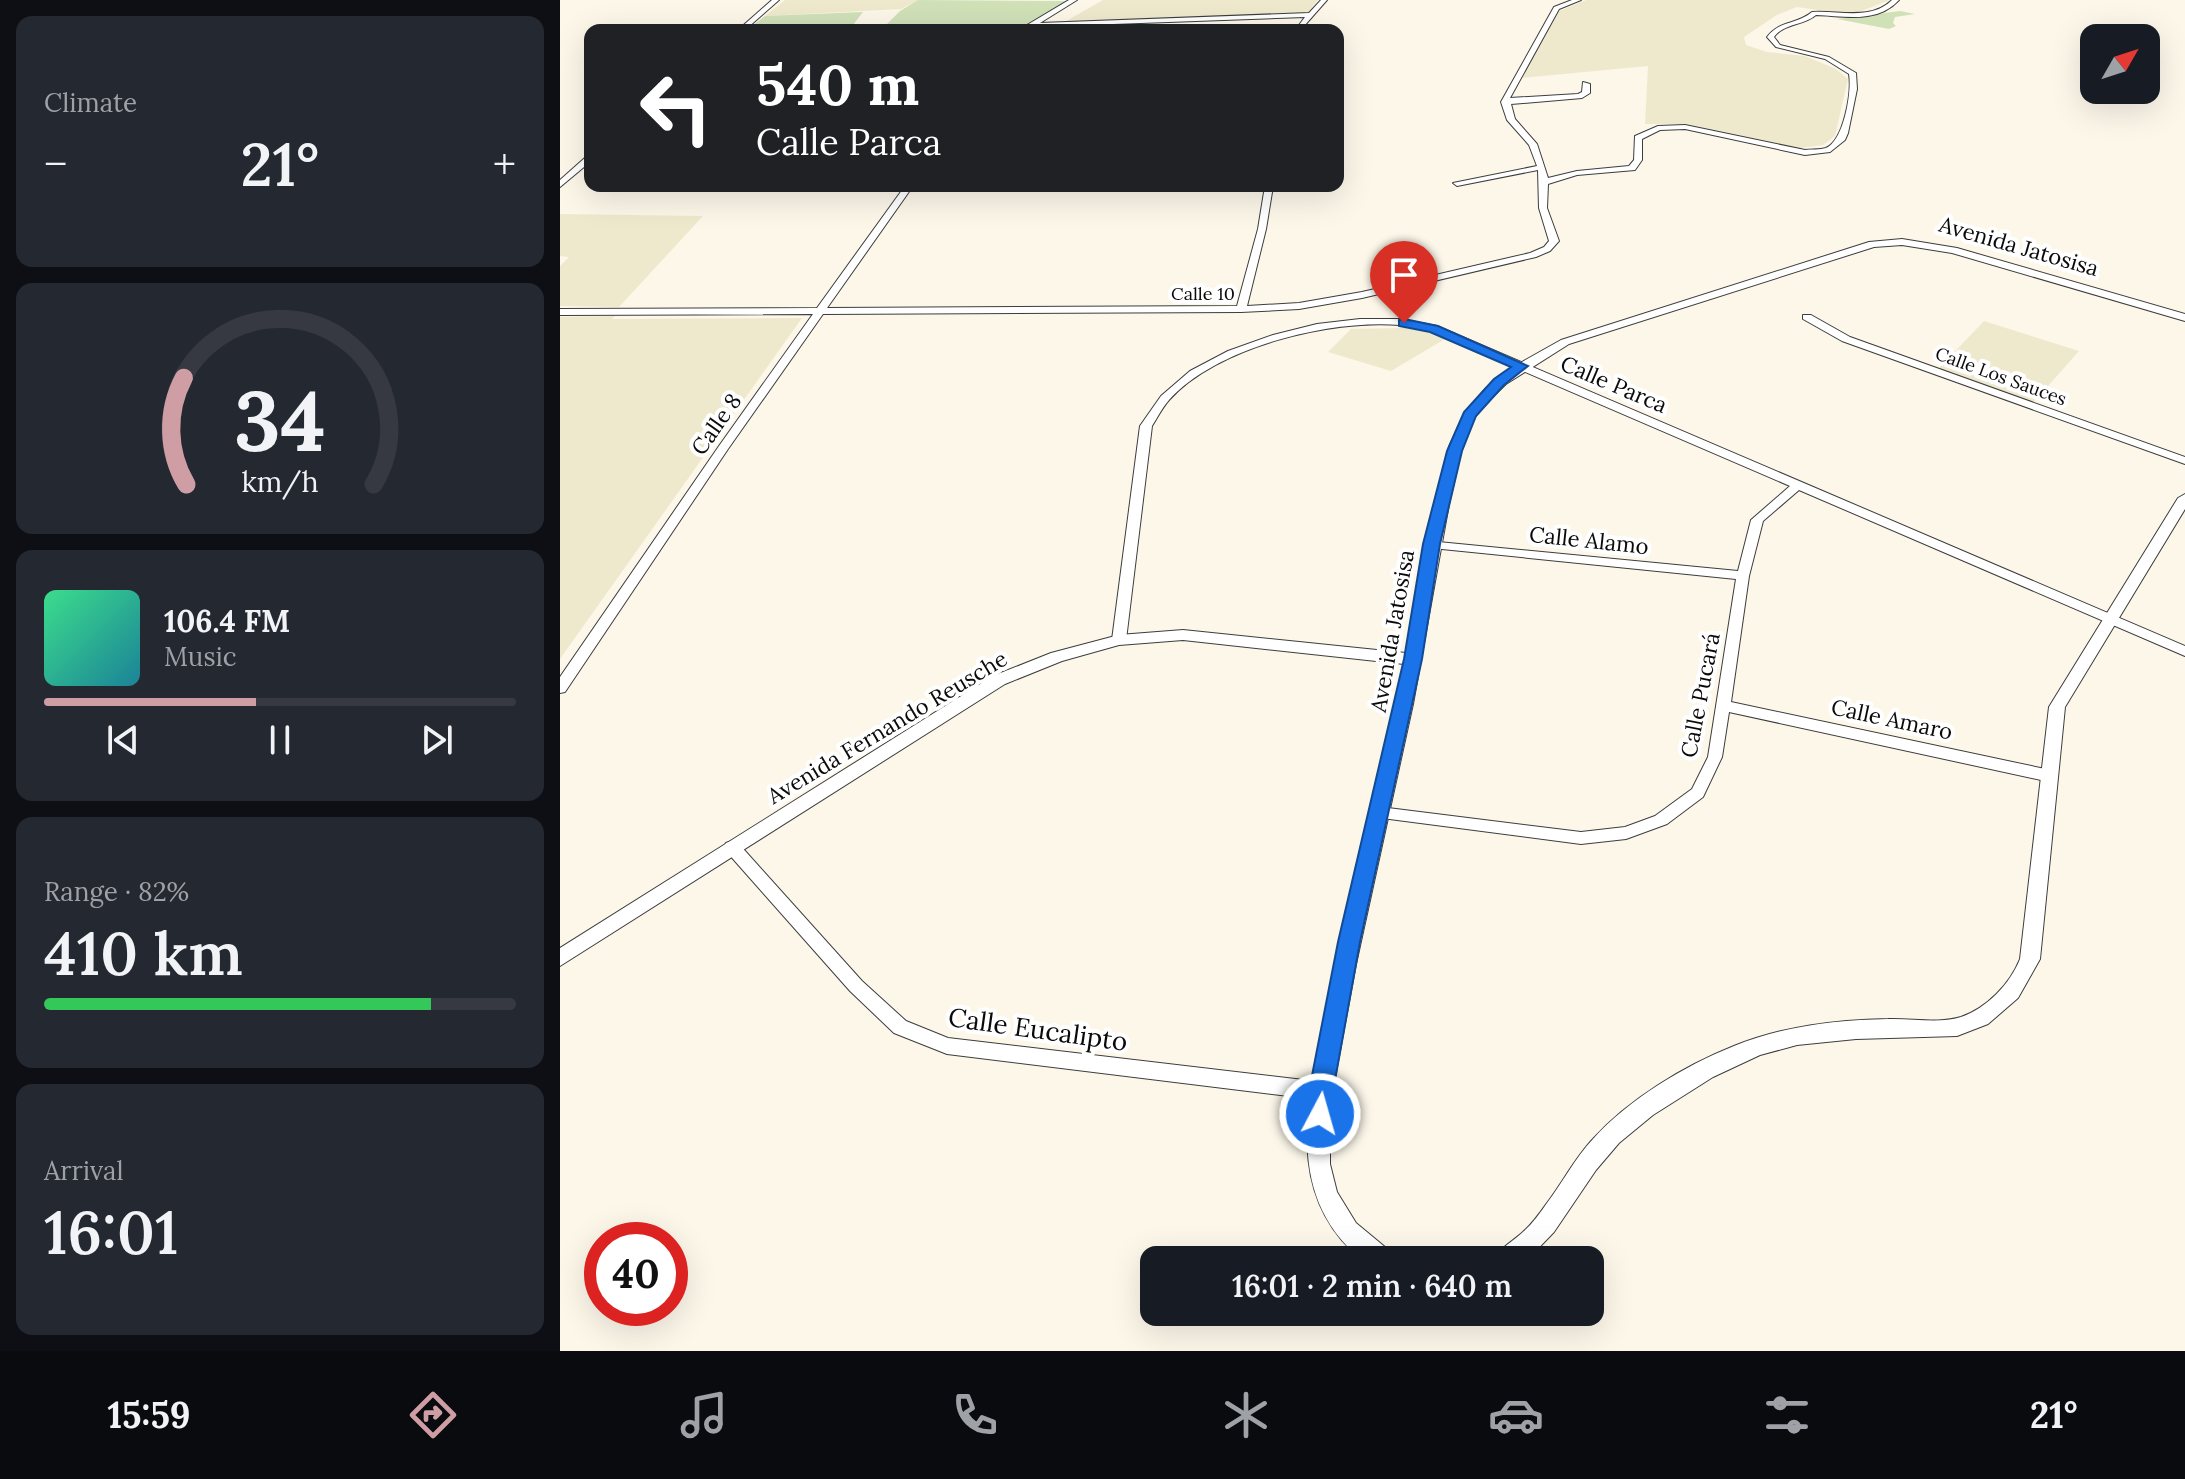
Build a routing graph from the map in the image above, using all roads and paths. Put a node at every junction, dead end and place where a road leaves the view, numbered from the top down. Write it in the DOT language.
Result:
graph roads {
  1 [pos="776,0"];
  2 [pos="1074,0"];
  3 [pos="1324,0"];
  4 [pos="1578,0"];
  5 [pos="1896,0"];
  6 [pos="1312,15"];
  7 [pos="748,24"];
  8 [pos="1032,24"];
  9 [pos="1058,24"];
  10 [pos="1303,24"];
  11 [pos="1586,84"];
  12 [pos="1505,102"];
  13 [pos="584,163"];
  14 [pos="1542,167"];
  15 [pos="1544,182"];
  16 [pos="1457,183"];
  17 [pos="560,184"];
  18 [pos="905,192"];
  19 [pos="1268,192"];
  20 [pos="1362,295"];
  21 [pos="1241,309"];
  22 [pos="821,311"];
  23 [pos="560,312"];
  24 [pos="1807,317"];
  25 [pos="2185,318"];
  26 [pos="1363,323"];
  27 [pos="1521,366"];
  28 [pos="2185,461"];
  29 [pos="1798,485"];
  30 [pos="2185,498"];
  31 [pos="1432,544"];
  32 [pos="1743,576"];
  33 [pos="2110,618"];
  34 [pos="1119,640"];
  35 [pos="2185,651"];
  36 [pos="1413,659"];
  37 [pos="560,688"];
  38 [pos="1725,706"];
  39 [pos="2050,776"];
  40 [pos="1380,813"];
  41 [pos="732,847"];
  42 [pos="560,958"];
  43 [pos="1321,1091"];
  44 [pos="1365,1246"];
  45 [pos="1523,1246"];
  1 -- 7 [label="street"];
  2 -- 8 [label="street"];
  3 -- 6 [label="street"];
  4 -- 12 [label="street"];
  5 -- 15 [label="street"];
  6 -- 9 [label="street"];
  6 -- 10 [label="street"];
  11 -- 12 [label="street"];
  12 -- 14 [label="street, Calle 10"];
  13 -- 17 [label="street"];
  14 -- 15 [label="street, Calle 10"];
  14 -- 16 [label="street"];
  15 -- 20 [label="street, Calle 10"];
  18 -- 22 [label="street, Calle 8"];
  19 -- 21 [label="street"];
  20 -- 21 [label="street, Calle 10"];
  20 -- 26 [label="street"];
  21 -- 22 [label="street, Calle 10"];
  22 -- 23 [label="street, Calle 10"];
  22 -- 37 [label="street, Calle 8"];
  24 -- 28 [label="street, Calle Los Sauces"];
  25 -- 27 [label="street, Avenida Jatosisa"];
  26 -- 27 [label="street, Calle Parca"];
  26 -- 34 [label="street, Calle Parca"];
  27 -- 29 [label="street, Calle Parca"];
  27 -- 31 [label="street, Avenida Jatosisa"];
  29 -- 32 [label="street, Calle Pucará"];
  29 -- 33 [label="street, Calle Parca"];
  30 -- 33 [label="street"];
  31 -- 32 [label="street, Calle Alamo"];
  31 -- 36 [label="street, Avenida Jatosisa"];
  32 -- 38 [label="street, Calle Pucará"];
  33 -- 35 [label="street, Calle Parca"];
  33 -- 39 [label="street"];
  34 -- 36 [label="street, Avenida Fernando Reusche"];
  34 -- 41 [label="street, Avenida Fernando Reusche"];
  36 -- 40 [label="street, Avenida Jatosisa"];
  38 -- 39 [label="street, Calle Amaro"];
  38 -- 40 [label="street, Calle Pucará"];
  39 -- 45 [label="street"];
  40 -- 43 [label="street, Avenida Jatosisa"];
  41 -- 42 [label="street, Avenida Fernando Reusche"];
  41 -- 43 [label="street, Calle Eucalipto"];
  43 -- 44 [label="street, Avenida Jatosisa"];
}
